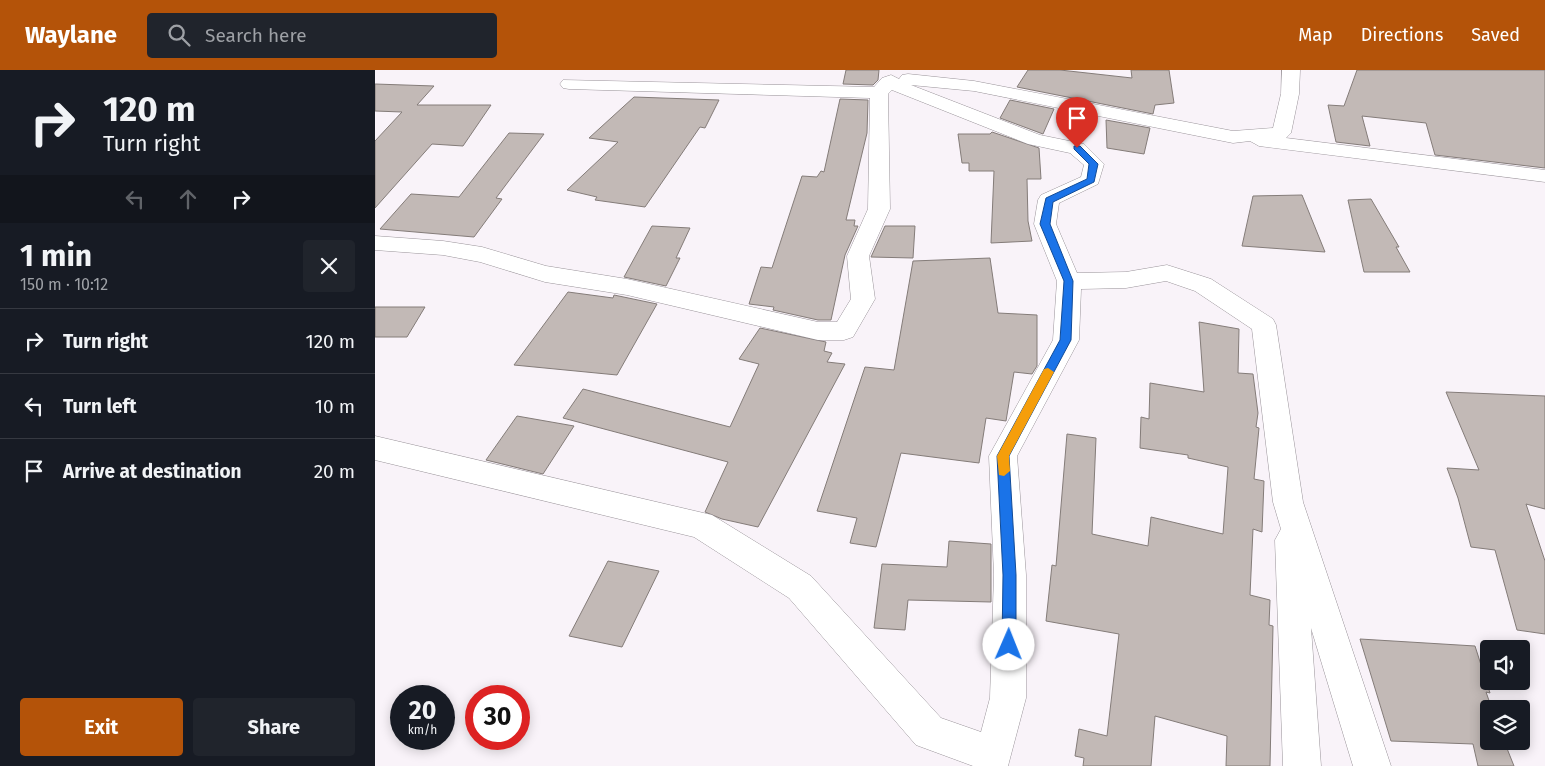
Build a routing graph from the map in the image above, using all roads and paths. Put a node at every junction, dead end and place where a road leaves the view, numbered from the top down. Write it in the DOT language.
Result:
graph roads {
  1 [pos="1291,70"];
  2 [pos="889,81"];
  3 [pos="569,84"];
  4 [pos="1233,137"];
  5 [pos="1545,176"];
  6 [pos="375,243"];
  7 [pos="1069,281"];
  8 [pos="375,448"];
  9 [pos="1288,502"];
  10 [pos="1302,766"];
  11 [pos="1372,766"];
  1 -- 4 [label="street"];
  2 -- 3 [label="street"];
  2 -- 4 [label="street"];
  2 -- 6 [label="street"];
  2 -- 7 [label="street"];
  4 -- 5 [label="street"];
  7 -- 8 [label="street"];
  7 -- 9 [label="street"];
  9 -- 10 [label="street"];
  9 -- 11 [label="street"];
}
